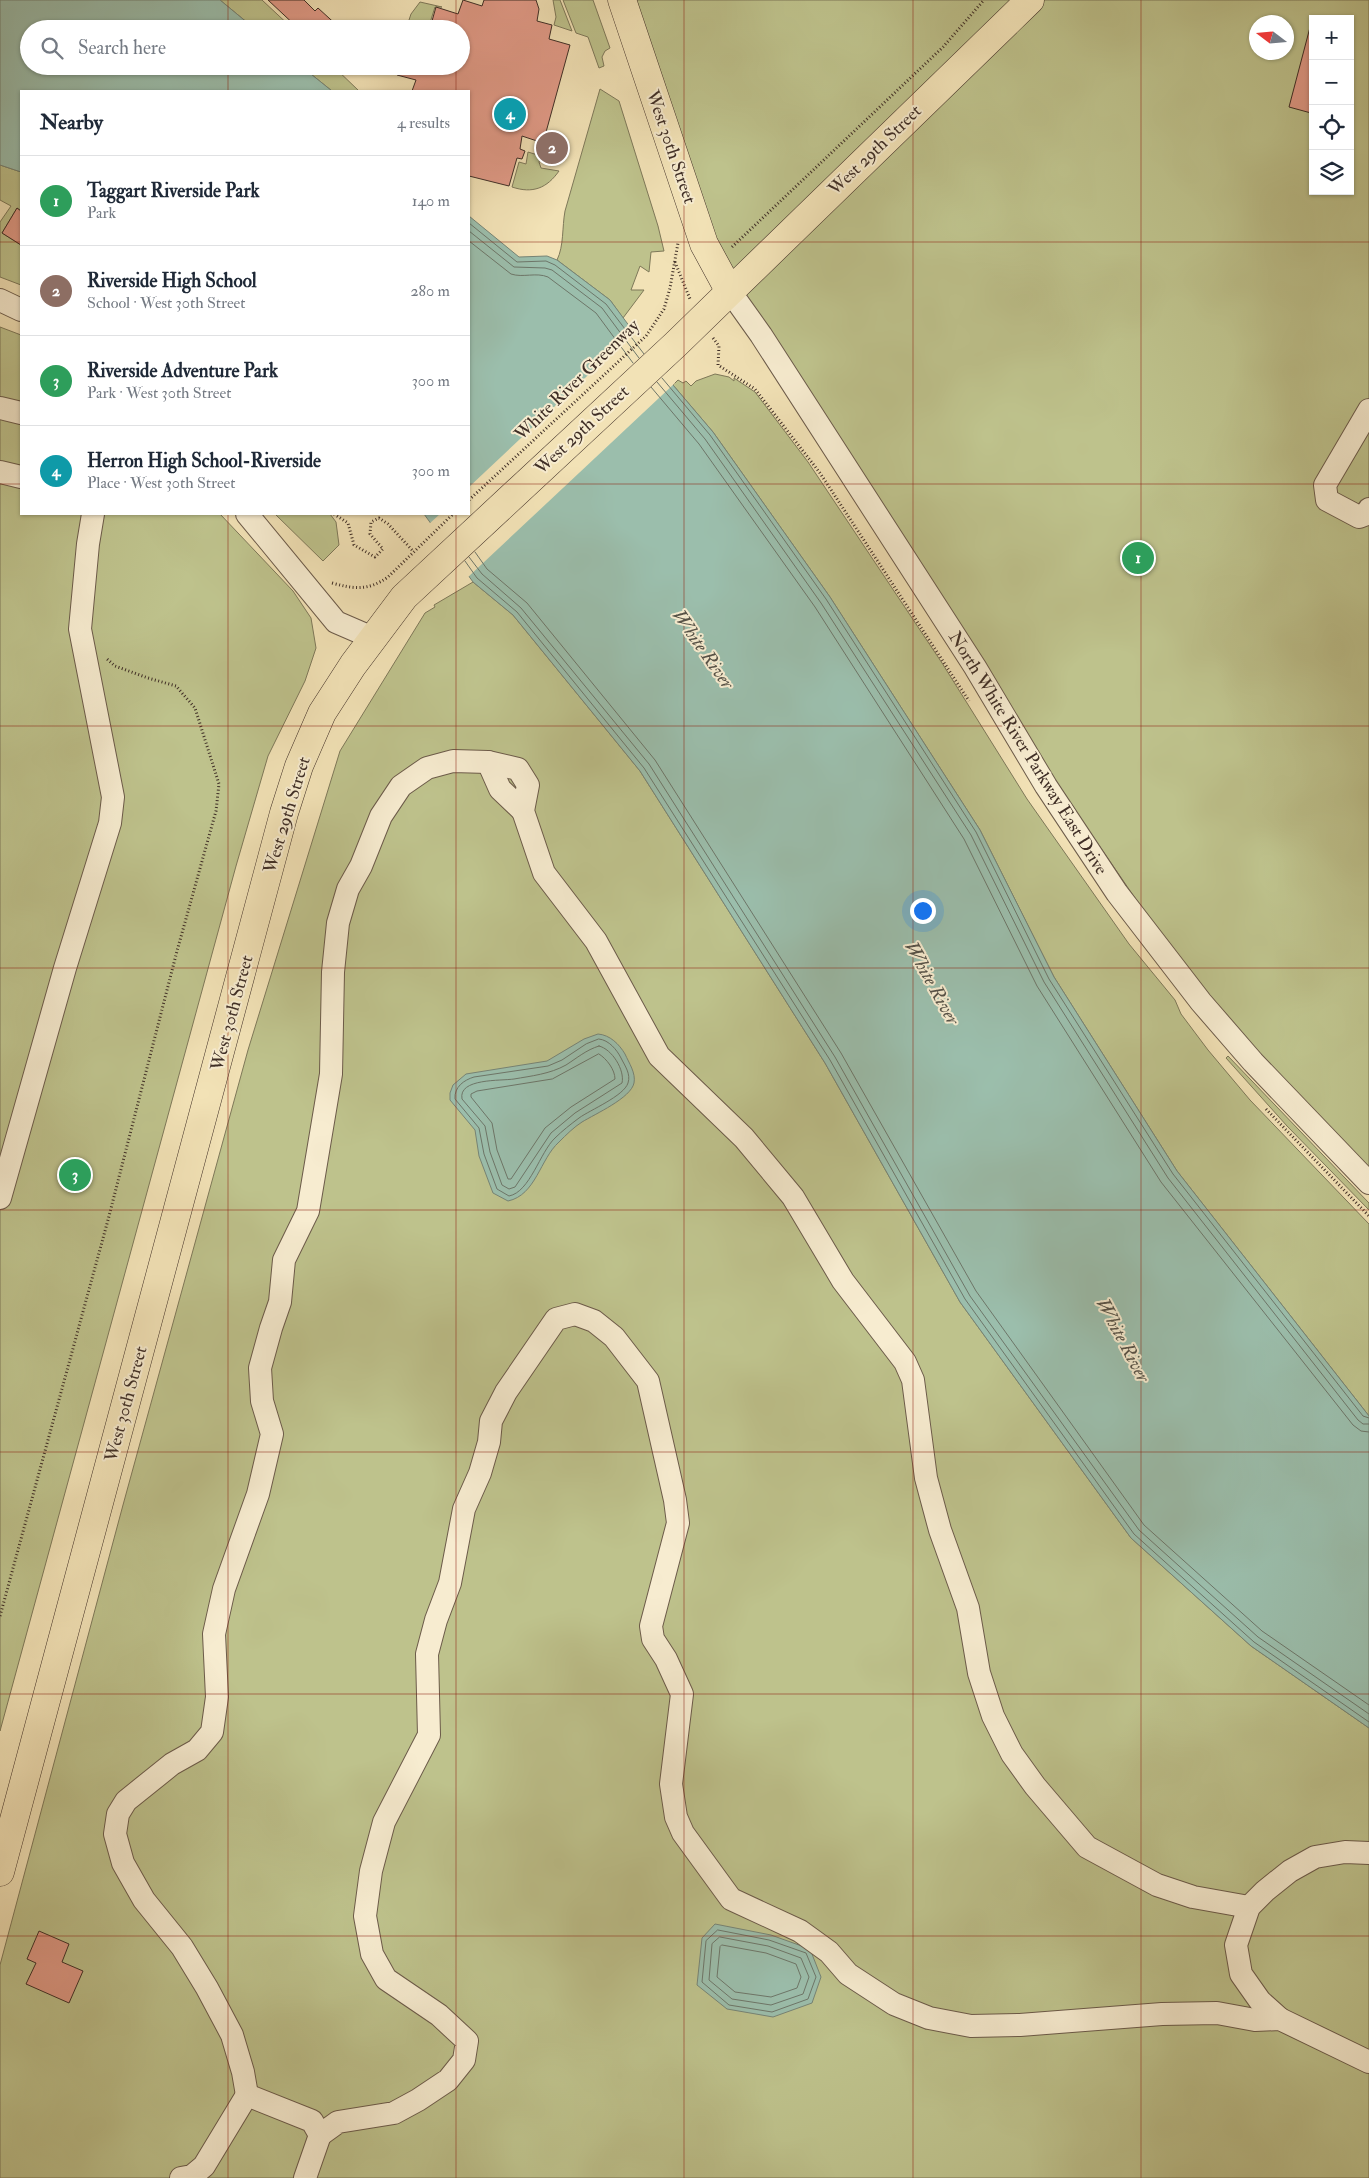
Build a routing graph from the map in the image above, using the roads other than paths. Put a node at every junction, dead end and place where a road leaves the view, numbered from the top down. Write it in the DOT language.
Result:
graph roads {
  1 [pos="622,0"];
  2 [pos="1030,0"];
  3 [pos="729,290"];
  4 [pos="0,300"];
  5 [pos="20,310"];
  6 [pos="0,408"];
  7 [pos="1369,410"];
  8 [pos="20,413"];
  9 [pos="0,472"];
  10 [pos="20,477"];
  11 [pos="1369,509"];
  12 [pos="94,515"];
  13 [pos="248,515"];
  14 [pos="373,638"];
  15 [pos="97,650"];
  16 [pos="88,672"];
  17 [pos="252,937"];
  18 [pos="1369,1183"];
  19 [pos="0,1198"];
  20 [pos="1369,1852"];
  21 [pos="0,1872"];
  22 [pos="1249,1907"];
  23 [pos="1280,2019"];
  24 [pos="1369,2062"];
  25 [pos="246,2095"];
  26 [pos="316,2128"];
  27 [pos="181,2178"];
  28 [pos="305,2178"];
  1 -- 3 [label="main road, West 30th Street"];
  2 -- 3 [label="main road, West 29th Street"];
  3 -- 14 [label="main road, West 29th Street"];
  3 -- 18 [label="street, North White River Parkway East Drive"];
  4 -- 5 [label="street"];
  6 -- 8 [label="street"];
  7 -- 11 [label="street"];
  9 -- 10 [label="street"];
  12 -- 16 [label="street"];
  13 -- 14 [label="street"];
  14 -- 17 [label="main road, West 29th Street"];
  15 -- 16 [label="street"];
  16 -- 19 [label="street"];
  17 -- 21 [label="main road, West 30th Street"];
  20 -- 22 [label="street"];
  22 -- 23 [label="street"];
  22 -- 25 [label="street"];
  23 -- 24 [label="street"];
  23 -- 26 [label="street"];
  25 -- 26 [label="street"];
  25 -- 27 [label="street"];
  26 -- 28 [label="street"];
}
